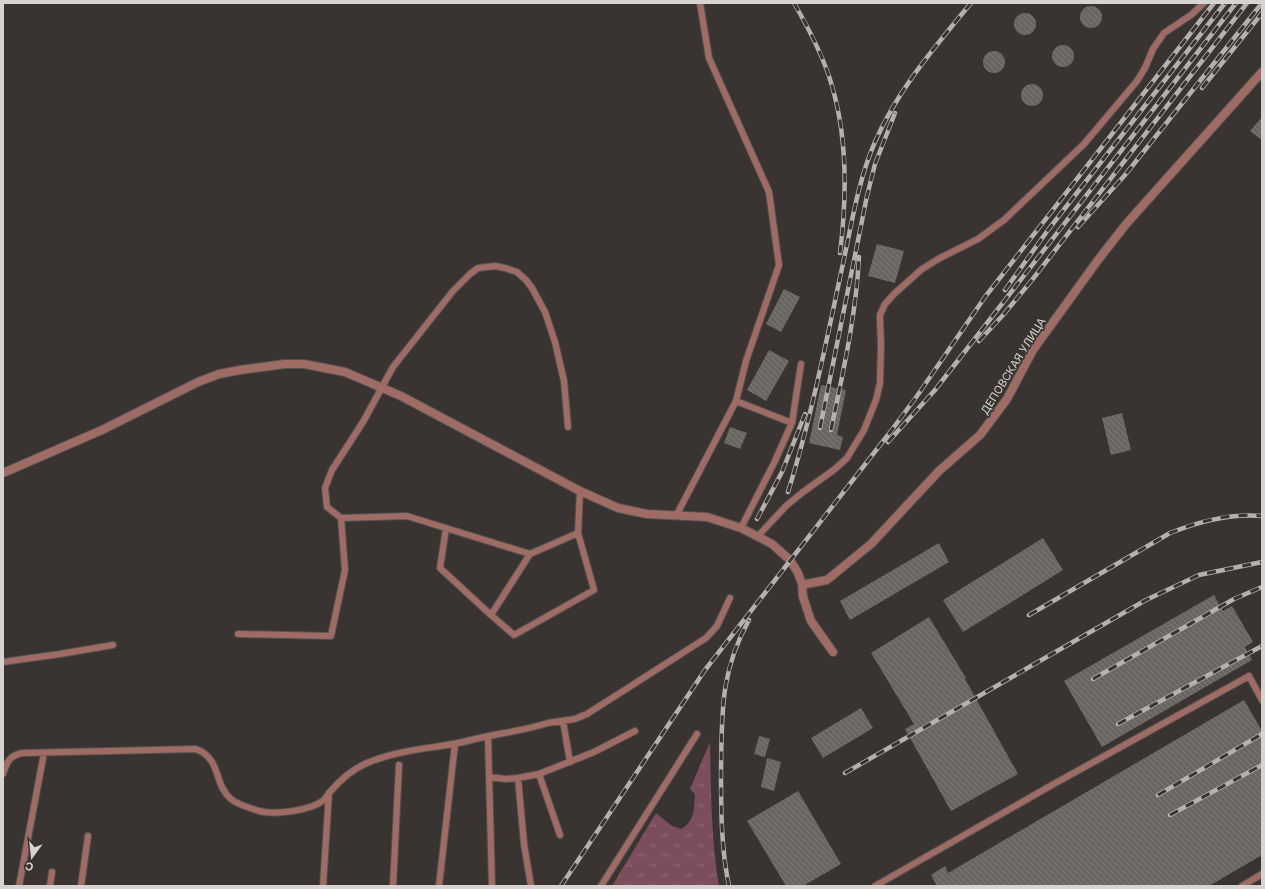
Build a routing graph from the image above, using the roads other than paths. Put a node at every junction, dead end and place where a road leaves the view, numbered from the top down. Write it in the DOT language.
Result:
graph roads {
  1 [pos="700,3"];
  2 [pos="1204,3"];
  3 [pos="1262,72"];
  4 [pos="801,364"];
  5 [pos="382,387"];
  6 [pos="736,400"];
  7 [pos="792,423"];
  8 [pos="568,427"];
  9 [pos="3,473"];
  10 [pos="580,491"];
  11 [pos="676,516"];
  12 [pos="341,518"];
  13 [pos="446,528"];
  14 [pos="741,528"];
  15 [pos="578,533"];
  16 [pos="758,536"];
  17 [pos="530,554"];
  18 [pos="802,584"];
  19 [pos="730,598"];
  20 [pos="491,615"];
  21 [pos="238,634"];
  22 [pos="113,645"];
  23 [pos="833,652"];
  24 [pos="3,662"];
  25 [pos="1262,700"];
  26 [pos="563,722"];
  27 [pos="635,730"];
  28 [pos="697,734"];
  29 [pos="488,736"];
  30 [pos="454,744"];
  31 [pos="44,753"];
  32 [pos="570,762"];
  33 [pos="399,765"];
  34 [pos="3,774"];
  35 [pos="539,774"];
  36 [pos="488,777"];
  37 [pos="518,778"];
  38 [pos="329,793"];
  39 [pos="88,836"];
  40 [pos="560,836"];
  41 [pos="52,872"];
  42 [pos="1262,874"];
  43 [pos="885,880"];
  44 [pos="19,886"];
  45 [pos="50,886"];
  46 [pos="81,886"];
  47 [pos="322,886"];
  48 [pos="393,886"];
  49 [pos="439,886"];
  50 [pos="492,886"];
  51 [pos="531,886"];
  52 [pos="601,886"];
  53 [pos="875,886"];
  54 [pos="888,886"];
  55 [pos="1242,886"];
  1 -- 6 [label="lane"];
  2 -- 16 [label="lane"];
  3 -- 18 [label="street, ДЕПОВСКАЯ УЛИЦА"];
  4 -- 7 [label="lane"];
  5 -- 8 [label="lane"];
  5 -- 9 [label="street"];
  5 -- 10 [label="street"];
  5 -- 12 [label="lane"];
  6 -- 7 [label="lane"];
  6 -- 11 [label="lane"];
  7 -- 14 [label="lane"];
  10 -- 11 [label="street"];
  10 -- 15 [label="lane"];
  11 -- 14 [label="street"];
  12 -- 13 [label="lane"];
  12 -- 21 [label="lane"];
  13 -- 17 [label="lane"];
  13 -- 20 [label="lane"];
  14 -- 16 [label="street"];
  15 -- 17 [label="lane"];
  15 -- 20 [label="lane"];
  16 -- 18 [label="street"];
  17 -- 20 [label="lane"];
  18 -- 23 [label="street"];
  19 -- 26 [label="lane"];
  22 -- 24 [label="lane"];
  25 -- 43 [label="lane"];
  26 -- 29 [label="lane"];
  26 -- 32 [label="lane"];
  27 -- 32 [label="lane"];
  28 -- 52 [label="lane"];
  29 -- 30 [label="lane"];
  29 -- 36 [label="lane"];
  30 -- 38 [label="lane"];
  30 -- 49 [label="lane"];
  31 -- 34 [label="lane"];
  31 -- 38 [label="lane"];
  31 -- 44 [label="lane"];
  32 -- 35 [label="lane"];
  33 -- 48 [label="lane"];
  35 -- 37 [label="lane"];
  35 -- 40 [label="lane"];
  36 -- 37 [label="lane"];
  36 -- 50 [label="lane"];
  37 -- 51 [label="lane"];
  38 -- 47 [label="lane"];
  39 -- 46 [label="lane"];
  41 -- 45 [label="lane"];
  42 -- 55 [label="lane"];
  43 -- 53 [label="lane"];
  43 -- 54 [label="lane"];
}
